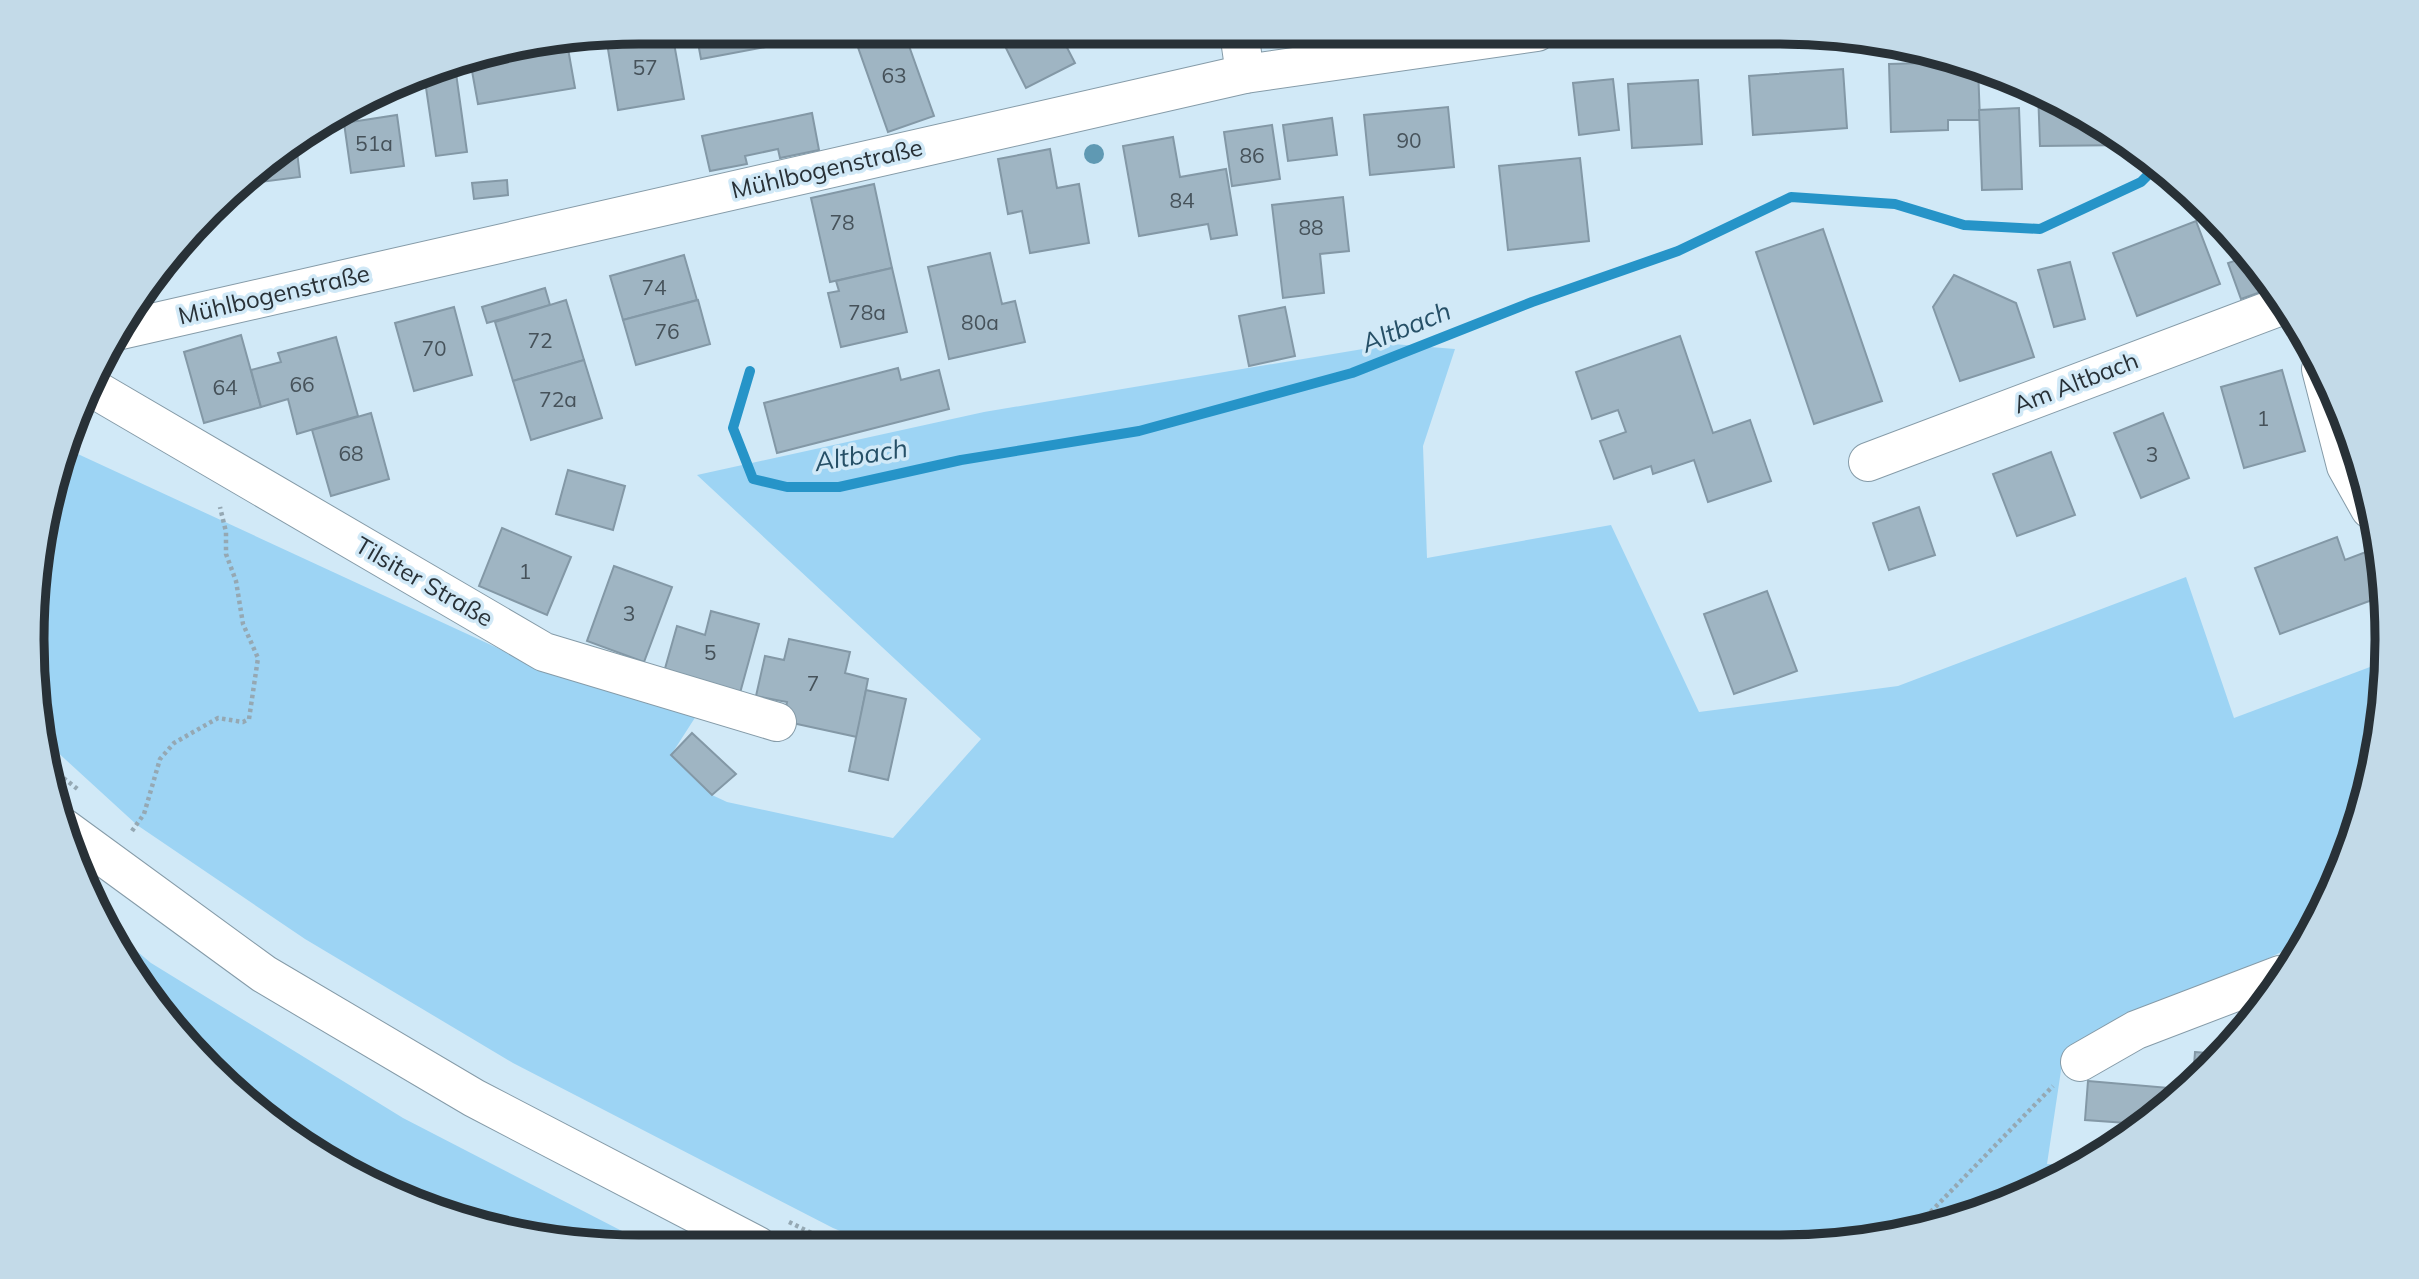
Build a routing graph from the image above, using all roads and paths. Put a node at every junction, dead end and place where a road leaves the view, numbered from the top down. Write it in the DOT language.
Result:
graph roads {
  1 [pos="1241,44"];
  2 [pos="1459,44"];
  3 [pos="1245,74"];
  4 [pos="2275,309"];
  5 [pos="133,327"];
  6 [pos="98,391"];
  7 [pos="2336,428"];
  8 [pos="1868,462"];
  9 [pos="223,465"];
  10 [pos="2353,479"];
  11 [pos="777,722"];
  12 [pos="59,775"];
  13 [pos="89,798"];
  14 [pos="121,823"];
  15 [pos="132,831"];
  16 [pos="78,838"];
  17 [pos="143,839"];
  18 [pos="2268,980"];
  19 [pos="2080,1062"];
  20 [pos="1926,1217"];
  21 [pos="768,1231"];
  22 [pos="787,1235"];
  1 -- 3 [label="street"];
  2 -- 3 [label="street, Mühlbogenstraße"];
  3 -- 5 [label="street, Mühlbogenstraße"];
  4 -- 8 [label="street, Am Altbach"];
  6 -- 9 [label="street, Tilsiter Straße"];
  7 -- 10 [label="street"];
  9 -- 11 [label="street, Tilsiter Straße"];
  9 -- 15 [label="path"];
  12 -- 13 [label="path"];
  14 -- 15 [label="path"];
  15 -- 17 [label="path"];
  16 -- 21 [label="street"];
  18 -- 19 [label="street"];
  19 -- 20 [label="path"];
  21 -- 22 [label="path"];
}
